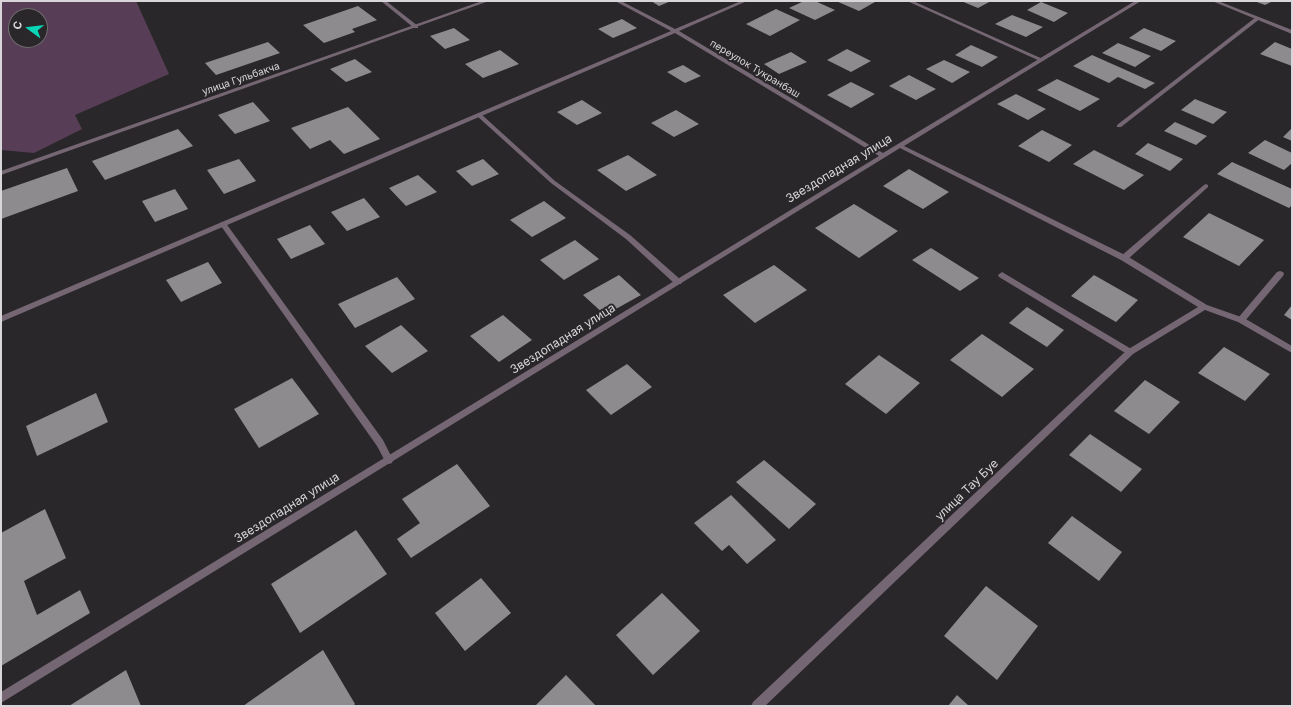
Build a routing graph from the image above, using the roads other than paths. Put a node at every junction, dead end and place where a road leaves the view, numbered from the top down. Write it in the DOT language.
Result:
graph roads {
  1 [pos="383,1"];
  2 [pos="487,1"];
  3 [pos="617,1"];
  4 [pos="746,1"];
  5 [pos="909,1"];
  6 [pos="1139,1"];
  7 [pos="1214,1"];
  8 [pos="1258,18"];
  9 [pos="416,27"];
  10 [pos="675,31"];
  11 [pos="1292,32"];
  12 [pos="1042,60"];
  13 [pos="479,115"];
  14 [pos="1119,126"];
  15 [pos="900,146"];
  16 [pos="882,156"];
  17 [pos="1,173"];
  18 [pos="1206,186"];
  19 [pos="223,224"];
  20 [pos="1124,258"];
  21 [pos="1280,274"];
  22 [pos="1002,275"];
  23 [pos="678,282"];
  24 [pos="1204,306"];
  25 [pos="1,319"];
  26 [pos="1241,320"];
  27 [pos="1292,350"];
  28 [pos="1130,352"];
  29 [pos="389,460"];
  30 [pos="1,698"];
  31 [pos="757,706"];
  1 -- 9 [label="street"];
  2 -- 9 [label="street, улица Гульбакча"];
  3 -- 10 [label="street, переулок Тукранбаш"];
  4 -- 10 [label="street"];
  5 -- 12 [label="street"];
  6 -- 12 [label="street, Звездопадная улица"];
  7 -- 8 [label="street"];
  8 -- 11 [label="street"];
  8 -- 14 [label="street"];
  9 -- 17 [label="street, улица Гульбакча"];
  10 -- 13 [label="street"];
  10 -- 16 [label="street, переулок Тукранбаш"];
  12 -- 15 [label="street, Звездопадная улица"];
  13 -- 19 [label="street"];
  13 -- 23 [label="street"];
  15 -- 16 [label="street, Звездопадная улица"];
  15 -- 20 [label="street"];
  16 -- 23 [label="street, Звездопадная улица"];
  18 -- 20 [label="street"];
  19 -- 25 [label="street"];
  19 -- 29 [label="street"];
  20 -- 24 [label="street"];
  21 -- 26 [label="street"];
  22 -- 28 [label="street"];
  23 -- 29 [label="street, Звездопадная улица"];
  24 -- 26 [label="street"];
  24 -- 28 [label="street, улица Тау Буе"];
  26 -- 27 [label="street"];
  28 -- 31 [label="street, улица Тау Буе"];
  29 -- 30 [label="street, Звездопадная улица"];
}
